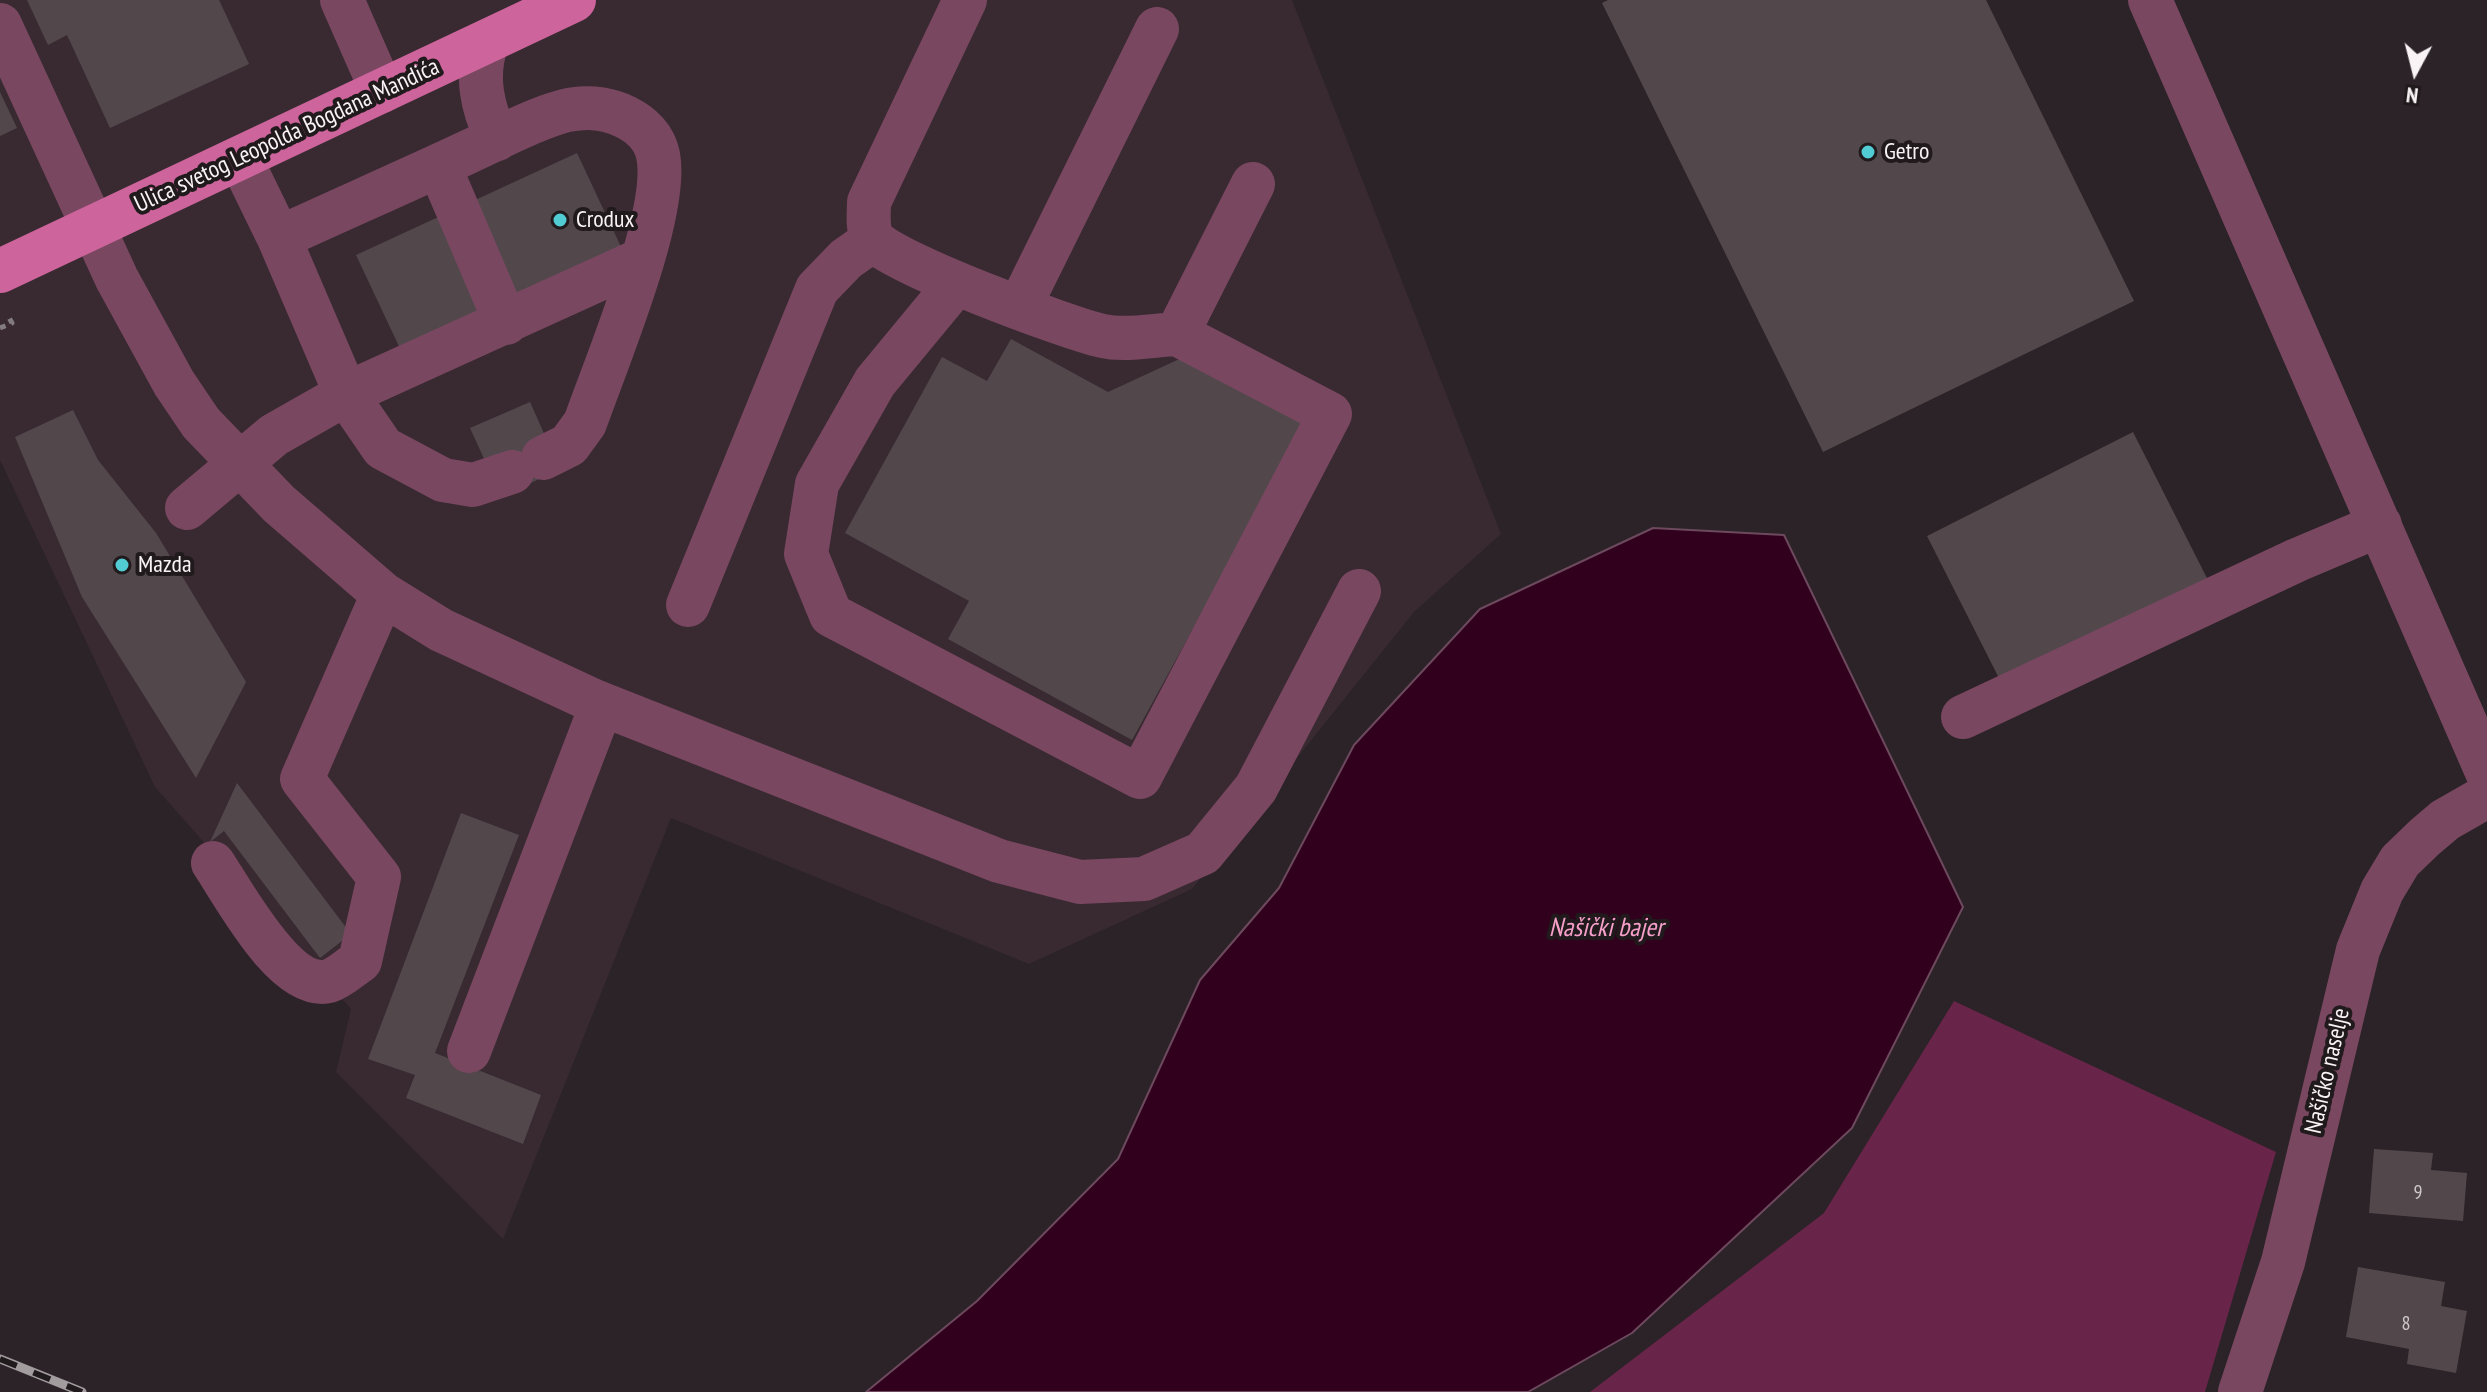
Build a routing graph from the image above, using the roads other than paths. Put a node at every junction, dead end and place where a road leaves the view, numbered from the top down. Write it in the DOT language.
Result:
graph roads {
  1 [pos="342,0"];
  2 [pos="574,0"];
  3 [pos="965,0"];
  4 [pos="2150,0"];
  5 [pos="0,25"];
  6 [pos="1157,29"];
  7 [pos="487,42"];
  8 [pos="382,91"];
  9 [pos="497,139"];
  10 [pos="240,158"];
  11 [pos="439,166"];
  12 [pos="1253,184"];
  13 [pos="92,228"];
  14 [pos="279,238"];
  15 [pos="873,240"];
  16 [pos="641,260"];
  17 [pos="0,271"];
  18 [pos="956,284"];
  19 [pos="1020,306"];
  20 [pos="506,323"];
  21 [pos="1177,334"];
  22 [pos="346,394"];
  23 [pos="236,463"];
  24 [pos="187,508"];
  25 [pos="2380,525"];
  26 [pos="1359,591"];
  27 [pos="383,594"];
  28 [pos="688,605"];
  29 [pos="602,704"];
  30 [pos="1963,717"];
  31 [pos="2487,772"];
  32 [pos="2487,796"];
  33 [pos="213,863"];
  34 [pos="469,1051"];
  35 [pos="2240,1392"];
  1 -- 8 [label="street"];
  2 -- 7 [label="main road, Ulica svetog Leopolda Bogdana Mandića"];
  3 -- 15 [label="street"];
  4 -- 25 [label="street"];
  5 -- 13 [label="street"];
  6 -- 19 [label="street"];
  7 -- 8 [label="main road, Ulica svetog Leopolda Bogdana Mandića"];
  7 -- 9 [label="street"];
  8 -- 10 [label="main road, Ulica svetog Leopolda Bogdana Mandića"];
  9 -- 11 [label="street"];
  9 -- 16 [label="street"];
  10 -- 13 [label="main road, Ulica svetog Leopolda Bogdana Mandića"];
  10 -- 14 [label="street"];
  11 -- 14 [label="street"];
  11 -- 20 [label="street"];
  12 -- 21 [label="street"];
  13 -- 17 [label="main road, Ulica svetog Leopolda Bogdana Mandića"];
  13 -- 23 [label="street"];
  14 -- 22 [label="street"];
  15 -- 18 [label="street"];
  15 -- 28 [label="street"];
  16 -- 20 [label="street"];
  16 -- 22 [label="street"];
  18 -- 19 [label="street"];
  18 -- 21 [label="street"];
  19 -- 21 [label="street"];
  20 -- 22 [label="street"];
  22 -- 23 [label="street"];
  23 -- 24 [label="street"];
  23 -- 27 [label="street"];
  25 -- 30 [label="street"];
  25 -- 31 [label="street"];
  26 -- 29 [label="street"];
  27 -- 29 [label="street"];
  27 -- 33 [label="street"];
  29 -- 34 [label="street"];
  32 -- 35 [label="street, Našičko naselje"];
}
